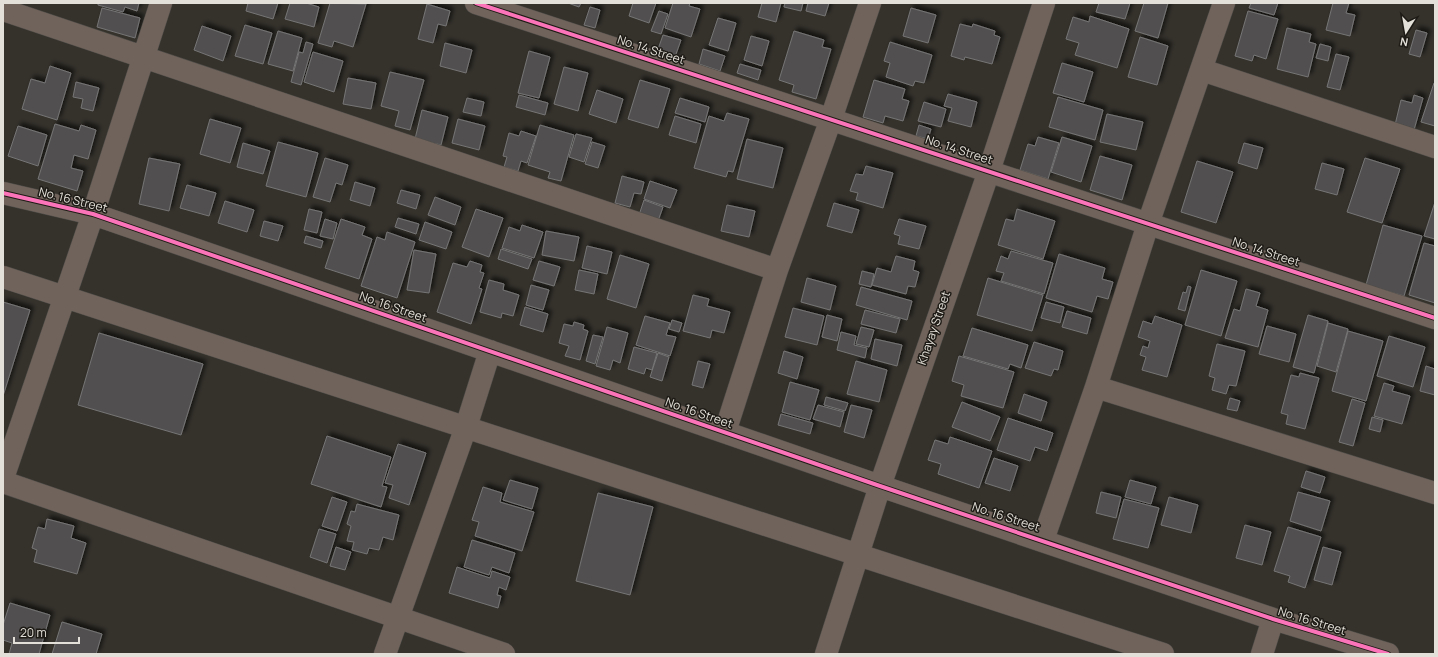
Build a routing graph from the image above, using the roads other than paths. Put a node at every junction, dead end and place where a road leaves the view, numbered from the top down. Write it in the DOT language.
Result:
graph roads {
  1 [pos="161,3"];
  2 [pos="476,3"];
  3 [pos="870,3"];
  4 [pos="1044,3"];
  5 [pos="1224,3"];
  6 [pos="3,10"];
  7 [pos="144,58"];
  8 [pos="1202,70"];
  9 [pos="831,119"];
  10 [pos="1435,147"];
  11 [pos="989,171"];
  12 [pos="3,193"];
  13 [pos="93,214"];
  14 [pos="1148,224"];
  15 [pos="777,270"];
  16 [pos="3,277"];
  17 [pos="65,296"];
  18 [pos="1435,318"];
  19 [pos="490,351"];
  20 [pos="1096,387"];
  21 [pos="466,427"];
  22 [pos="725,432"];
  23 [pos="3,478"];
  24 [pos="3,482"];
  25 [pos="880,486"];
  26 [pos="1435,493"];
  27 [pos="1043,540"];
  28 [pos="858,554"];
  29 [pos="397,618"];
  30 [pos="1273,619"];
  31 [pos="385,654"];
  32 [pos="504,654"];
  33 [pos="826,654"];
  34 [pos="1163,654"];
  35 [pos="1262,654"];
  36 [pos="1388,654"];
  1 -- 7 [label="street"];
  2 -- 9 [label="street, No. 14 Street"];
  3 -- 9 [label="street"];
  4 -- 11 [label="street, Khayay Street"];
  5 -- 8 [label="street"];
  6 -- 7 [label="street"];
  7 -- 13 [label="street"];
  7 -- 15 [label="street"];
  8 -- 10 [label="street"];
  8 -- 14 [label="street"];
  9 -- 11 [label="street, No. 14 Street"];
  9 -- 15 [label="street"];
  11 -- 14 [label="street, No. 14 Street"];
  11 -- 25 [label="street, Khayay Street"];
  12 -- 13 [label="street, No. 16 Street"];
  13 -- 17 [label="street"];
  13 -- 19 [label="street, No. 16 Street"];
  14 -- 18 [label="street, No. 14 Street"];
  14 -- 20 [label="street"];
  15 -- 22 [label="street"];
  16 -- 17 [label="street"];
  17 -- 21 [label="street"];
  17 -- 23 [label="street"];
  19 -- 21 [label="street"];
  19 -- 22 [label="street, No. 16 Street"];
  20 -- 26 [label="street"];
  20 -- 27 [label="street"];
  21 -- 28 [label="street"];
  21 -- 29 [label="street"];
  22 -- 25 [label="street, No. 16 Street"];
  24 -- 29 [label="street"];
  25 -- 27 [label="street, No. 16 Street"];
  25 -- 28 [label="street, Khayay Street"];
  27 -- 30 [label="street, No. 16 Street"];
  28 -- 33 [label="street, Khayay Street"];
  28 -- 34 [label="street"];
  29 -- 31 [label="street"];
  29 -- 32 [label="street"];
  30 -- 35 [label="street"];
  30 -- 36 [label="street, No. 16 Street"];
}
